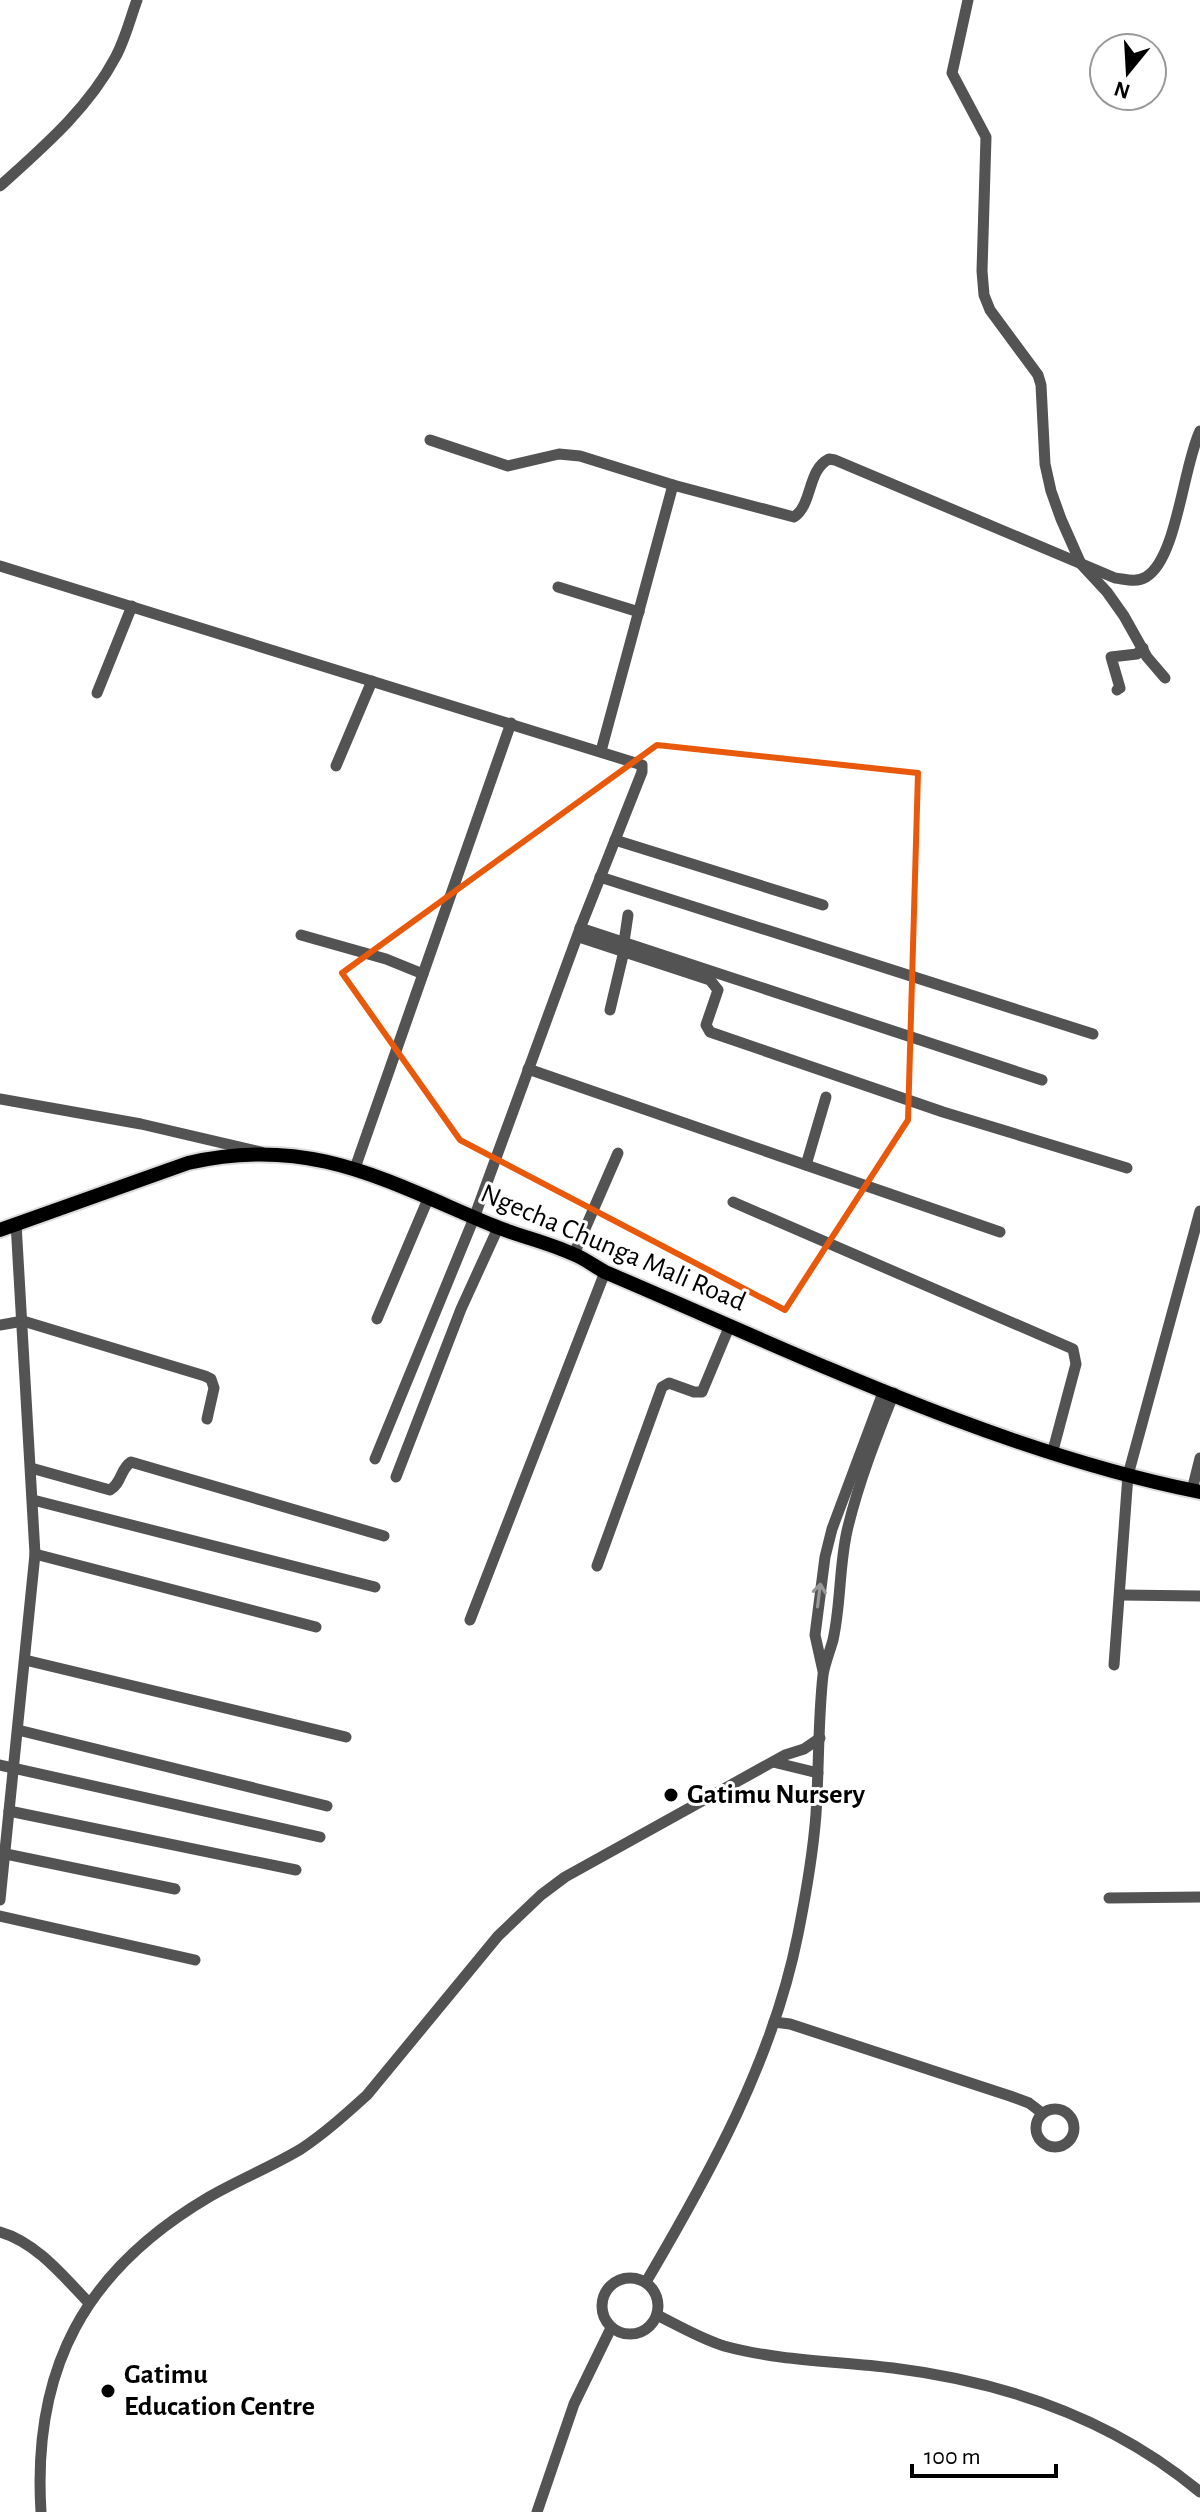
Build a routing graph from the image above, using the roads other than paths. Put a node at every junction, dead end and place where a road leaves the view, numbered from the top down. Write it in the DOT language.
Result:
graph roads {
  1 [pos="137,0"];
  2 [pos="968,0"];
  3 [pos="0,186"];
  4 [pos="1200,431"];
  5 [pos="430,440"];
  6 [pos="673,485"];
  7 [pos="1081,564"];
  8 [pos="0,566"];
  9 [pos="558,587"];
  10 [pos="132,606"];
  11 [pos="639,612"];
  12 [pos="1143,648"];
  13 [pos="1165,678"];
  14 [pos="372,681"];
  15 [pos="1117,690"];
  16 [pos="97,693"];
  17 [pos="511,723"];
  18 [pos="601,751"];
  19 [pos="336,766"];
  20 [pos="615,840"];
  21 [pos="600,877"];
  22 [pos="823,905"];
  23 [pos="628,915"];
  24 [pos="579,932"];
  25 [pos="301,935"];
  26 [pos="624,947"];
  27 [pos="423,974"];
  28 [pos="610,1010"];
  29 [pos="1093,1034"];
  30 [pos="528,1069"];
  31 [pos="1042,1080"];
  32 [pos="826,1097"];
  33 [pos="0,1099"];
  34 [pos="265,1153"];
  35 [pos="618,1153"];
  36 [pos="806,1165"];
  37 [pos="355,1168"];
  38 [pos="1127,1168"];
  39 [pos="428,1199"];
  40 [pos="733,1202"];
  41 [pos="1200,1211"];
  42 [pos="474,1218"];
  43 [pos="16,1223"];
  44 [pos="498,1228"];
  45 [pos="0,1230"];
  46 [pos="1000,1232"];
  47 [pos="574,1254"];
  48 [pos="605,1272"];
  49 [pos="377,1319"];
  50 [pos="23,1321"];
  51 [pos="0,1325"];
  52 [pos="730,1325"];
  53 [pos="889,1392"];
  54 [pos="207,1419"];
  55 [pos="1052,1454"];
  56 [pos="1200,1458"];
  57 [pos="375,1459"];
  58 [pos="31,1468"];
  59 [pos="1128,1475"];
  60 [pos="396,1477"];
  61 [pos="1196,1491"];
  62 [pos="33,1500"];
  63 [pos="384,1536"];
  64 [pos="35,1554"];
  65 [pos="597,1566"];
  66 [pos="375,1587"];
  67 [pos="1121,1595"];
  68 [pos="1200,1596"];
  69 [pos="470,1620"];
  70 [pos="316,1627"];
  71 [pos="25,1660"];
  72 [pos="1114,1665"];
  73 [pos="823,1672"];
  74 [pos="18,1730"];
  75 [pos="346,1737"];
  76 [pos="820,1738"];
  77 [pos="773,1762"];
  78 [pos="0,1765"];
  79 [pos="14,1770"];
  80 [pos="818,1773"];
  81 [pos="327,1806"];
  82 [pos="6,1807"];
  83 [pos="320,1837"];
  84 [pos="6,1854"];
  85 [pos="296,1870"];
  86 [pos="175,1889"];
  87 [pos="1200,1897"];
  88 [pos="1109,1898"];
  89 [pos="0,1900"];
  90 [pos="0,1916"];
  91 [pos="195,1960"];
  92 [pos="774,2022"];
  93 [pos="1042,2113"];
  94 [pos="0,2232"];
  95 [pos="646,2282"];
  96 [pos="89,2303"];
  97 [pos="657,2315"];
  98 [pos="611,2328"];
  99 [pos="1200,2492"];
  100 [pos="41,2512"];
  101 [pos="537,2512"];
  1 -- 3 [label="street"];
  2 -- 7 [label="street"];
  4 -- 7 [label="street"];
  5 -- 6 [label="street"];
  6 -- 7 [label="street"];
  6 -- 11 [label="street"];
  7 -- 12 [label="street"];
  8 -- 10 [label="street"];
  9 -- 11 [label="street"];
  10 -- 14 [label="street"];
  10 -- 16 [label="street"];
  11 -- 18 [label="street"];
  12 -- 13 [label="street"];
  12 -- 15 [label="street"];
  14 -- 17 [label="street"];
  14 -- 19 [label="street"];
  17 -- 18 [label="street"];
  17 -- 27 [label="street"];
  18 -- 20 [label="street"];
  20 -- 21 [label="street"];
  20 -- 22 [label="street"];
  21 -- 24 [label="street"];
  21 -- 29 [label="street"];
  23 -- 26 [label="street"];
  24 -- 26 [label="street"];
  24 -- 30 [label="street"];
  25 -- 27 [label="street"];
  26 -- 28 [label="street"];
  26 -- 31 [label="street"];
  26 -- 38 [label="street"];
  27 -- 37 [label="street"];
  30 -- 36 [label="street"];
  30 -- 42 [label="street"];
  32 -- 36 [label="street"];
  33 -- 34 [label="street"];
  34 -- 37 [label="main road, Ngecha Chunga Mali Road"];
  34 -- 43 [label="main road, Ngecha Chunga Mali Road"];
  35 -- 47 [label="street"];
  36 -- 46 [label="street"];
  37 -- 39 [label="main road, Ngecha Chunga Mali Road"];
  39 -- 42 [label="main road, Ngecha Chunga Mali Road"];
  39 -- 49 [label="street"];
  40 -- 55 [label="street"];
  41 -- 59 [label="street"];
  42 -- 44 [label="main road, Ngecha Chunga Mali Road"];
  42 -- 57 [label="street"];
  43 -- 45 [label="main road, Ngecha Chunga Mali Road"];
  43 -- 50 [label="street"];
  44 -- 47 [label="main road, Ngecha Chunga Mali Road"];
  44 -- 60 [label="street"];
  47 -- 48 [label="main road, Ngecha Chunga Mali Road"];
  48 -- 52 [label="main road, Ngecha Chunga Mali Road"];
  48 -- 69 [label="street"];
  50 -- 51 [label="street"];
  50 -- 54 [label="street"];
  50 -- 58 [label="street"];
  52 -- 53 [label="main road, Ngecha Chunga Mali Road"];
  52 -- 65 [label="street"];
  53 -- 55 [label="main road, Ngecha Chunga Mali Road"];
  53 -- 73 [label="street"];
  73 -- 53 [label="street, one-way"];
  55 -- 59 [label="main road, Ngecha Chunga Mali Road"];
  56 -- 61 [label="street"];
  58 -- 62 [label="street"];
  58 -- 63 [label="street"];
  59 -- 61 [label="main road, Ngecha Chunga Mali Road"];
  59 -- 67 [label="street"];
  62 -- 64 [label="street"];
  62 -- 66 [label="street"];
  64 -- 70 [label="street"];
  64 -- 71 [label="street"];
  67 -- 68 [label="street"];
  67 -- 72 [label="street"];
  71 -- 74 [label="street"];
  71 -- 75 [label="street"];
  73 -- 76 [label="street"];
  74 -- 79 [label="street"];
  74 -- 81 [label="street"];
  76 -- 77 [label="street"];
  76 -- 80 [label="street"];
  77 -- 80 [label="street"];
  77 -- 96 [label="street"];
  78 -- 79 [label="street"];
  79 -- 82 [label="street"];
  79 -- 83 [label="street"];
  80 -- 92 [label="street"];
  82 -- 84 [label="street"];
  82 -- 85 [label="street"];
  84 -- 86 [label="street"];
  84 -- 89 [label="street"];
  87 -- 88 [label="street"];
  90 -- 91 [label="street"];
  92 -- 93 [label="street"];
  92 -- 95 [label="street"];
  94 -- 96 [label="street"];
  95 -- 97 [label="street"];
  95 -- 98 [label="street"];
  96 -- 100 [label="street"];
  97 -- 98 [label="street"];
  97 -- 99 [label="street"];
  98 -- 101 [label="street"];
}
